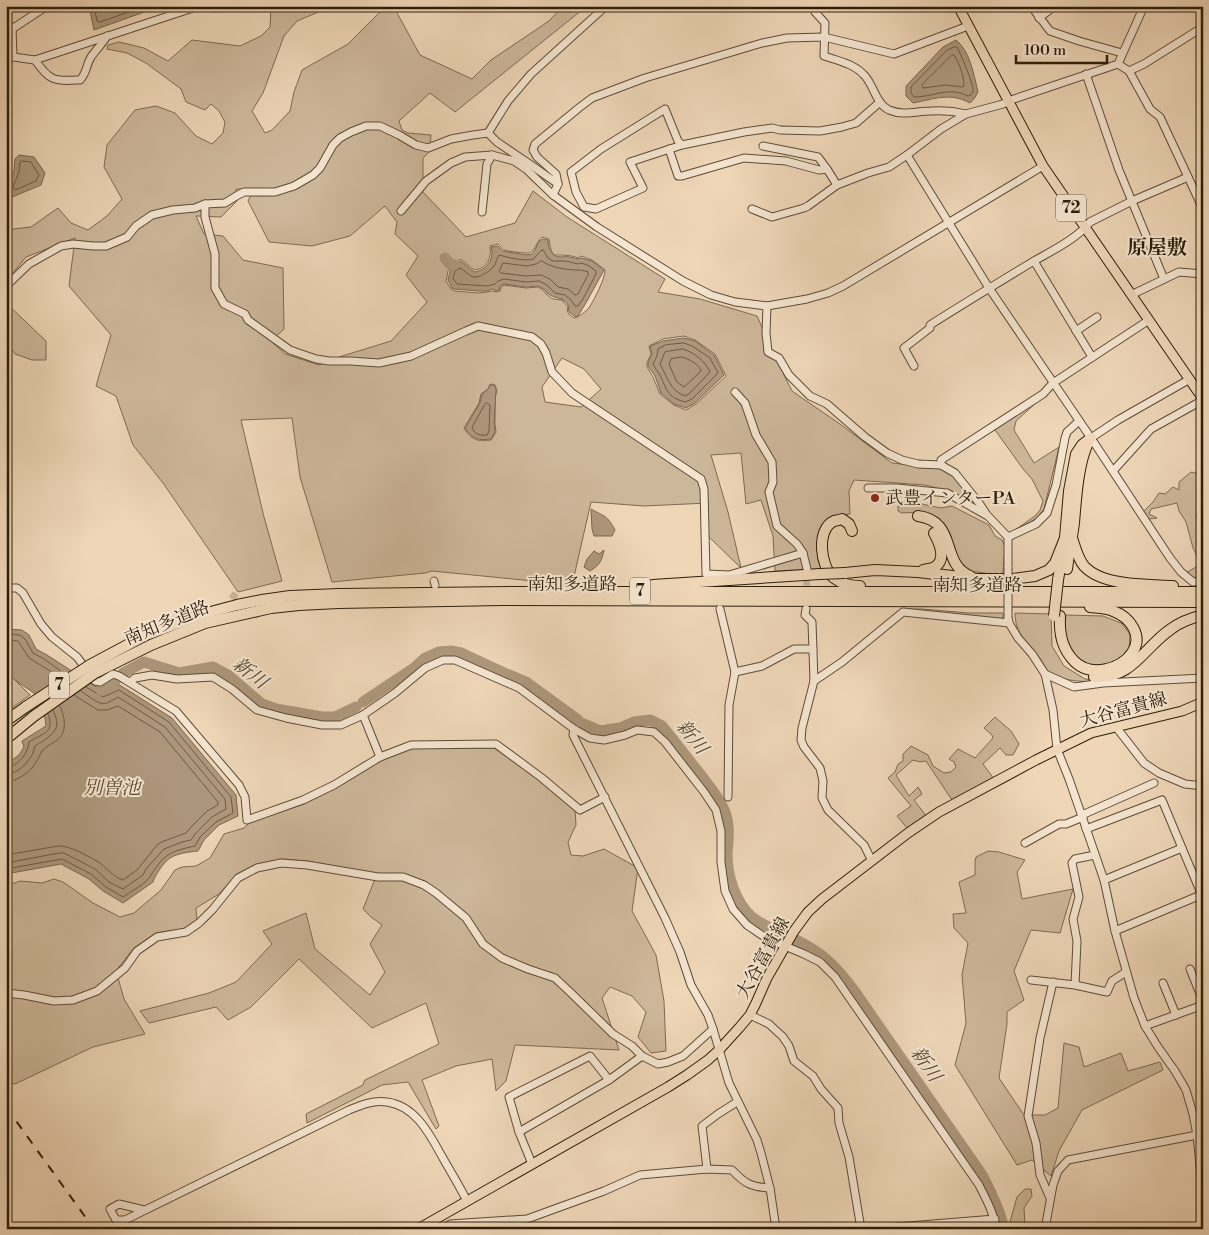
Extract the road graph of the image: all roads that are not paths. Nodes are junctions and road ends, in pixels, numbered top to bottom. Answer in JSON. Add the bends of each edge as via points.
{"nodes":[{"id":1,"x":47,"y":6,"type":"edge"},
{"id":2,"x":221,"y":6,"type":"edge"},
{"id":3,"x":606,"y":6,"type":"edge"},
{"id":4,"x":815,"y":6,"type":"edge"},
{"id":5,"x":958,"y":6,"type":"edge"},
{"id":6,"x":1031,"y":6,"type":"edge"},
{"id":7,"x":1055,"y":6,"type":"edge"},
{"id":8,"x":1144,"y":6,"type":"edge"},
{"id":9,"x":1039,"y":18,"type":"junction"},
{"id":10,"x":6,"y":20,"type":"edge"},
{"id":11,"x":968,"y":26,"type":"junction"},
{"id":12,"x":1203,"y":27,"type":"edge"},
{"id":13,"x":12,"y":30,"type":"junction"},
{"id":14,"x":107,"y":36,"type":"junction"},
{"id":15,"x":824,"y":37,"type":"junction"},
{"id":16,"x":1122,"y":53,"type":"junction"},
{"id":17,"x":10,"y":56,"type":"edge"},
{"id":18,"x":35,"y":60,"type":"junction"},
{"id":19,"x":1118,"y":64,"type":"junction"},
{"id":20,"x":1129,"y":71,"type":"junction"},
{"id":21,"x":1086,"y":74,"type":"junction"},
{"id":22,"x":1008,"y":101,"type":"junction"},
{"id":23,"x":880,"y":102,"type":"junction"},
{"id":24,"x":966,"y":114,"type":"junction"},
{"id":25,"x":488,"y":133,"type":"junction"},
{"id":26,"x":682,"y":145,"type":"junction"},
{"id":27,"x":763,"y":146,"type":"dead end"},
{"id":28,"x":669,"y":150,"type":"junction"},
{"id":29,"x":492,"y":155,"type":"junction"},
{"id":30,"x":907,"y":155,"type":"junction"},
{"id":31,"x":1043,"y":166,"type":"junction"},
{"id":32,"x":827,"y":169,"type":"junction"},
{"id":33,"x":1188,"y":177,"type":"junction"},
{"id":34,"x":558,"y":184,"type":"junction"},
{"id":35,"x":837,"y":185,"type":"junction"},
{"id":36,"x":553,"y":195,"type":"junction"},
{"id":37,"x":1132,"y":201,"type":"junction"},
{"id":38,"x":205,"y":204,"type":"junction"},
{"id":39,"x":752,"y":209,"type":"dead end"},
{"id":40,"x":1203,"y":209,"type":"edge"},
{"id":41,"x":401,"y":211,"type":"dead end"},
{"id":42,"x":482,"y":212,"type":"dead end"},
{"id":43,"x":948,"y":222,"type":"junction"},
{"id":44,"x":1085,"y":228,"type":"junction"},
{"id":45,"x":1034,"y":261,"type":"junction"},
{"id":46,"x":1203,"y":274,"type":"edge"},
{"id":47,"x":1164,"y":279,"type":"junction"},
{"id":48,"x":6,"y":286,"type":"edge"},
{"id":49,"x":989,"y":288,"type":"junction"},
{"id":50,"x":1131,"y":295,"type":"junction"},
{"id":51,"x":767,"y":306,"type":"junction"},
{"id":52,"x":1097,"y":317,"type":"dead end"},
{"id":53,"x":1149,"y":320,"type":"junction"},
{"id":54,"x":1076,"y":331,"type":"junction"},
{"id":55,"x":1092,"y":358,"type":"junction"},
{"id":56,"x":914,"y":366,"type":"dead end"},
{"id":57,"x":1190,"y":379,"type":"junction"},
{"id":58,"x":1053,"y":383,"type":"junction"},
{"id":59,"x":735,"y":392,"type":"dead end"},
{"id":60,"x":1203,"y":400,"type":"edge"},
{"id":61,"x":1078,"y":421,"type":"junction"},
{"id":62,"x":1091,"y":438,"type":"junction"},
{"id":63,"x":941,"y":465,"type":"junction"},
{"id":64,"x":1113,"y":471,"type":"junction"},
{"id":65,"x":868,"y":488,"type":"dead end"},
{"id":66,"x":987,"y":515,"type":"junction"},
{"id":67,"x":918,"y":516,"type":"dead end"},
{"id":68,"x":852,"y":531,"type":"dead end"},
{"id":69,"x":934,"y":533,"type":"dead end"},
{"id":70,"x":1008,"y":537,"type":"junction"},
{"id":71,"x":1068,"y":538,"type":"junction"},
{"id":72,"x":803,"y":553,"type":"junction"},
{"id":73,"x":807,"y":569,"type":"tunnel mouth"},
{"id":74,"x":918,"y":572,"type":"junction"},
{"id":75,"x":978,"y":579,"type":"junction"},
{"id":76,"x":1203,"y":581,"type":"edge"},
{"id":77,"x":1203,"y":588,"type":"edge"},
{"id":78,"x":6,"y":589,"type":"edge"},
{"id":79,"x":598,"y":592,"type":"junction"},
{"id":80,"x":943,"y":592,"type":"junction"},
{"id":81,"x":1203,"y":592,"type":"edge"},
{"id":82,"x":951,"y":601,"type":"junction"},
{"id":83,"x":1203,"y":602,"type":"edge"},
{"id":84,"x":720,"y":609,"type":"dead end"},
{"id":85,"x":806,"y":609,"type":"dead end"},
{"id":86,"x":1203,"y":615,"type":"edge"},
{"id":87,"x":1057,"y":616,"type":"junction"},
{"id":88,"x":1008,"y":621,"type":"junction"},
{"id":89,"x":813,"y":649,"type":"junction"},
{"id":90,"x":93,"y":669,"type":"junction"},
{"id":91,"x":735,"y":672,"type":"junction"},
{"id":92,"x":1045,"y":674,"type":"junction"},
{"id":93,"x":1203,"y":678,"type":"edge"},
{"id":94,"x":814,"y":681,"type":"junction"},
{"id":95,"x":130,"y":682,"type":"junction"},
{"id":96,"x":1203,"y":702,"type":"edge"},
{"id":97,"x":363,"y":715,"type":"junction"},
{"id":98,"x":6,"y":722,"type":"edge"},
{"id":99,"x":1116,"y":727,"type":"junction"},
{"id":100,"x":574,"y":729,"type":"junction"},
{"id":101,"x":6,"y":739,"type":"edge"},
{"id":102,"x":1057,"y":749,"type":"junction"},
{"id":103,"x":380,"y":756,"type":"junction"},
{"id":104,"x":1154,"y":783,"type":"dead end"},
{"id":105,"x":1203,"y":786,"type":"edge"},
{"id":106,"x":605,"y":797,"type":"junction"},
{"id":107,"x":728,"y":797,"type":"dead end"},
{"id":108,"x":1082,"y":816,"type":"junction"},
{"id":109,"x":1086,"y":829,"type":"junction"},
{"id":110,"x":1025,"y":843,"type":"dead end"},
{"id":111,"x":1182,"y":848,"type":"junction"},
{"id":112,"x":1096,"y":855,"type":"junction"},
{"id":113,"x":872,"y":861,"type":"junction"},
{"id":114,"x":1104,"y":880,"type":"junction"},
{"id":115,"x":1202,"y":896,"type":"edge"},
{"id":116,"x":1115,"y":930,"type":"junction"},
{"id":117,"x":785,"y":946,"type":"junction"},
{"id":118,"x":1190,"y":970,"type":"dead end"},
{"id":119,"x":1126,"y":972,"type":"junction"},
{"id":120,"x":1031,"y":980,"type":"dead end"},
{"id":121,"x":1053,"y":982,"type":"junction"},
{"id":122,"x":1163,"y":983,"type":"dead end"},
{"id":123,"x":1075,"y":985,"type":"junction"},
{"id":124,"x":6,"y":993,"type":"edge"},
{"id":125,"x":1203,"y":1001,"type":"edge"},
{"id":126,"x":1203,"y":1005,"type":"edge"},
{"id":127,"x":750,"y":1015,"type":"junction"},
{"id":128,"x":1176,"y":1015,"type":"junction"},
{"id":129,"x":1145,"y":1026,"type":"junction"},
{"id":130,"x":713,"y":1028,"type":"junction"},
{"id":131,"x":719,"y":1050,"type":"junction"},
{"id":132,"x":642,"y":1056,"type":"junction"},
{"id":133,"x":609,"y":1080,"type":"junction"},
{"id":134,"x":737,"y":1102,"type":"junction"},
{"id":135,"x":519,"y":1132,"type":"junction"},
{"id":136,"x":1197,"y":1135,"type":"junction"},
{"id":137,"x":532,"y":1164,"type":"junction"},
{"id":138,"x":707,"y":1169,"type":"junction"},
{"id":139,"x":770,"y":1188,"type":"junction"},
{"id":140,"x":1050,"y":1198,"type":"junction"},
{"id":141,"x":467,"y":1201,"type":"junction"},
{"id":142,"x":144,"y":1210,"type":"dead end"},
{"id":143,"x":995,"y":1219,"type":"junction"},
{"id":144,"x":494,"y":1222,"type":"junction"},
{"id":145,"x":905,"y":1228,"type":"edge"},
{"id":146,"x":418,"y":1229,"type":"edge"},
{"id":147,"x":446,"y":1229,"type":"edge"},
{"id":148,"x":498,"y":1229,"type":"edge"},
{"id":149,"x":776,"y":1229,"type":"edge"},
{"id":150,"x":861,"y":1229,"type":"edge"},
{"id":151,"x":871,"y":1229,"type":"edge"},
{"id":152,"x":996,"y":1229,"type":"edge"},
{"id":153,"x":1045,"y":1229,"type":"edge"},
{"id":154,"x":1202,"y":1229,"type":"edge"}],
"edges":[{"from":1,"to":13,"type":"street"},
{"from":2,"to":14,"type":"street","via":[[199,6]]},
{"from":3,"to":25,"type":"street","via":[[531,74],[508,101]]},
{"from":4,"to":15,"type":"street","via":[[815,12],[825,23]]},
{"from":5,"to":11,"type":"main road","number":"72"},
{"from":6,"to":9,"type":"street"},
{"from":7,"to":9,"type":"street"},
{"from":8,"to":16,"type":"street"},
{"from":9,"to":16,"type":"street","via":[[1050,30],[1079,42]]},
{"from":10,"to":13,"type":"street"},
{"from":11,"to":15,"type":"street","via":[[894,54]]},
{"from":11,"to":22,"type":"main road","number":"72"},
{"from":12,"to":20,"type":"street"},
{"from":13,"to":17,"type":"street"},
{"from":14,"to":18,"type":"street"},
{"from":14,"to":18,"type":"street","via":[[90,58],[85,76],[80,80],[57,81],[44,73]]},
{"from":15,"to":23,"type":"street","via":[[824,56],[856,67],[866,77]]},
{"from":15,"to":34,"type":"street","via":[[787,38],[762,43],[645,78],[592,98],[535,144],[533,150],[537,157],[556,174]]},
{"from":16,"to":19,"type":"street"},
{"from":17,"to":18,"type":"street"},
{"from":19,"to":20,"type":"street"},
{"from":19,"to":21,"type":"street"},
{"from":20,"to":33,"type":"street","via":[[1150,109],[1160,117]]},
{"from":21,"to":22,"type":"street"},
{"from":21,"to":37,"type":"street"},
{"from":22,"to":24,"type":"street"},
{"from":22,"to":31,"type":"main road","number":"72"},
{"from":23,"to":24,"type":"street","via":[[900,114],[952,110]]},
{"from":23,"to":26,"type":"street","via":[[856,123],[842,127],[820,131],[772,128]]},
{"from":24,"to":30,"type":"street"},
{"from":25,"to":34,"type":"street"},
{"from":25,"to":38,"type":"street","via":[[451,139],[428,148],[380,126],[366,126],[340,138],[314,175],[294,186],[275,192],[244,192],[225,203]]},
{"from":26,"to":28,"type":"street"},
{"from":26,"to":28,"type":"street","via":[[665,109],[601,149],[571,172],[584,207],[596,209],[643,188],[630,162]]},
{"from":27,"to":32,"type":"street","via":[[818,157]]},
{"from":28,"to":32,"type":"street","via":[[678,176],[744,158],[786,161],[819,170]]},
{"from":29,"to":36,"type":"street","via":[[526,168]]},
{"from":29,"to":41,"type":"street","via":[[465,157],[451,163],[426,181]]},
{"from":29,"to":42,"type":"street","via":[[487,164]]},
{"from":30,"to":35,"type":"street","via":[[889,167]]},
{"from":30,"to":43,"type":"street"},
{"from":31,"to":43,"type":"street"},
{"from":31,"to":44,"type":"main road","number":"72"},
{"from":32,"to":35,"type":"street"},
{"from":33,"to":37,"type":"street"},
{"from":33,"to":40,"type":"street"},
{"from":34,"to":36,"type":"street"},
{"from":35,"to":39,"type":"street","via":[[808,206],[772,217]]},
{"from":36,"to":51,"type":"street","via":[[682,281],[711,295]]},
{"from":37,"to":44,"type":"street","via":[[1090,222]]},
{"from":37,"to":47,"type":"street"},
{"from":38,"to":48,"type":"street","via":[[152,215],[127,237],[106,246],[61,246],[29,264]]},
{"from":38,"to":72,"type":"street","via":[[205,217],[215,254],[215,288],[224,304],[245,314],[248,320],[290,350],[316,360],[379,363],[411,356],[478,326],[532,337],[541,344],[552,372],[572,394],[701,479],[706,574],[729,574]]},
{"from":43,"to":49,"type":"street"},
{"from":43,"to":51,"type":"street","via":[[828,294]]},
{"from":44,"to":45,"type":"street"},
{"from":44,"to":50,"type":"main road","number":"72"},
{"from":45,"to":49,"type":"street"},
{"from":45,"to":54,"type":"street"},
{"from":46,"to":47,"type":"street","via":[[1179,272]]},
{"from":47,"to":50,"type":"street"},
{"from":49,"to":56,"type":"street","via":[[930,325],[904,348]]},
{"from":49,"to":58,"type":"street"},
{"from":50,"to":53,"type":"main road","number":"72"},
{"from":51,"to":63,"type":"street","via":[[768,352],[779,358],[810,396],[827,404],[888,453],[918,464]]},
{"from":52,"to":54,"type":"street"},
{"from":53,"to":55,"type":"street"},
{"from":53,"to":57,"type":"main road","number":"72"},
{"from":54,"to":55,"type":"street"},
{"from":55,"to":58,"type":"street"},
{"from":57,"to":60,"type":"main road","number":"72"},
{"from":57,"to":62,"type":"street"},
{"from":58,"to":61,"type":"street"},
{"from":58,"to":63,"type":"street","via":[[1043,394],[941,460]]},
{"from":59,"to":72,"type":"street","via":[[744,403],[756,435],[772,462],[773,482],[769,492],[777,526]]},
{"from":60,"to":64,"type":"street","via":[[1151,429]]},
{"from":61,"to":62,"type":"street"},
{"from":61,"to":70,"type":"street","via":[[1065,438],[1048,513],[1036,524]]},
{"from":62,"to":64,"type":"street"},
{"from":62,"to":71,"type":"highway","via":[[1084,452]]},
{"from":63,"to":66,"type":"street","via":[[954,473]]},
{"from":64,"to":76,"type":"street","via":[[1181,572],[1193,582]]},
{"from":65,"to":66,"type":"street","via":[[947,493]]},
{"from":66,"to":70,"type":"street"},
{"from":67,"to":75,"type":"highway","via":[[931,519],[939,526],[955,565],[968,576]]},
{"from":68,"to":80,"type":"highway","via":[[842,519],[833,521],[824,535],[822,558],[832,577],[850,586],[936,588]]},
{"from":69,"to":74,"type":"highway","via":[[941,549],[938,565]]},
{"from":70,"to":88,"type":"street","bridge":true},
{"from":71,"to":75,"type":"highway","via":[[1049,570],[1035,576],[1012,579]]},
{"from":71,"to":77,"type":"highway","via":[[1084,566],[1096,576],[1133,584]]},
{"from":71,"to":87,"type":"highway","bridge":true},
{"from":72,"to":73,"type":"street"},
{"from":74,"to":75,"type":"highway"},
{"from":74,"to":79,"type":"highway","bridge":true,"via":[[876,570],[603,589]]},
{"from":78,"to":95,"type":"street","via":[[18,588],[23,593],[41,624],[77,657],[95,681],[100,682],[113,674]]},
{"from":79,"to":80,"type":"highway","name":"南知多道路","number":"7"},
{"from":79,"to":90,"type":"highway","name":"南知多道路","number":"7","via":[[339,594],[262,600],[203,614],[146,635]]},
{"from":80,"to":81,"type":"highway","name":"南知多道路","number":"7"},
{"from":82,"to":83,"type":"highway","name":"南知多道路","number":"7"},
{"from":82,"to":87,"type":"highway","via":[[960,606],[1089,607],[1114,611],[1132,624],[1136,642],[1132,652],[1122,662],[1102,671],[1078,665],[1062,644]]},
{"from":82,"to":90,"type":"highway","name":"南知多道路","number":"7","via":[[502,600],[299,605],[205,623]]},
{"from":84,"to":91,"type":"street"},
{"from":85,"to":89,"type":"street","via":[[805,615],[812,622]]},
{"from":86,"to":87,"type":"highway","via":[[1170,629],[1136,663],[1106,677],[1083,674],[1065,661],[1054,631]]},
{"from":88,"to":92,"type":"street"},
{"from":88,"to":94,"type":"street","via":[[903,612]]},
{"from":89,"to":91,"type":"street","via":[[794,649],[762,666]]},
{"from":89,"to":94,"type":"street"},
{"from":90,"to":98,"type":"highway","name":"南知多道路","number":"7","bridge":true,"via":[[27,706]]},
{"from":90,"to":101,"type":"highway","name":"南知多道路","number":"7","bridge":true},
{"from":91,"to":107,"type":"street","via":[[729,705]]},
{"from":92,"to":93,"type":"street","via":[[1074,687],[1103,682]]},
{"from":92,"to":102,"type":"street"},
{"from":94,"to":113,"type":"street","via":[[801,740],[820,768],[822,798],[828,810],[864,845]]},
{"from":95,"to":97,"type":"street","via":[[152,675],[177,679],[214,677],[257,710],[286,718],[341,725]]},
{"from":95,"to":103,"type":"street","via":[[176,711],[239,785],[245,797],[247,820],[303,800]]},
{"from":96,"to":99,"type":"main road","name":"大谷富貴線","via":[[1182,711]]},
{"from":97,"to":100,"type":"street","via":[[425,668],[443,660],[455,660],[519,688]]},
{"from":97,"to":103,"type":"street"},
{"from":99,"to":102,"type":"main road","name":"大谷富貴線","via":[[1091,733]]},
{"from":99,"to":105,"type":"street","via":[[1144,763],[1159,774],[1186,784]]},
{"from":100,"to":106,"type":"street","via":[[573,735]]},
{"from":100,"to":117,"type":"street","via":[[590,738],[604,740],[637,730],[654,732],[665,742],[716,810],[725,891],[733,909],[747,925]]},
{"from":102,"to":108,"type":"street"},
{"from":102,"to":113,"type":"main road","name":"大谷富貴線","via":[[939,812]]},
{"from":103,"to":106,"type":"street","via":[[411,745],[496,744],[580,810]]},
{"from":104,"to":108,"type":"street"},
{"from":106,"to":130,"type":"street","via":[[665,918],[691,985]]},
{"from":108,"to":109,"type":"street"},
{"from":108,"to":110,"type":"street","via":[[1059,824]]},
{"from":109,"to":111,"type":"street","via":[[1162,800]]},
{"from":109,"to":112,"type":"street"},
{"from":111,"to":114,"type":"street"},
{"from":111,"to":115,"type":"street"},
{"from":112,"to":114,"type":"street"},
{"from":112,"to":123,"type":"street","via":[[1072,863],[1079,897],[1073,919],[1077,941]]},
{"from":113,"to":117,"type":"main road","name":"大谷富貴線","via":[[808,912]]},
{"from":114,"to":116,"type":"street"},
{"from":115,"to":116,"type":"street"},
{"from":116,"to":119,"type":"street"},
{"from":117,"to":127,"type":"main road","name":"大谷富貴線"},
{"from":117,"to":143,"type":"street","via":[[820,962],[835,977],[979,1185]]},
{"from":118,"to":125,"type":"street"},
{"from":119,"to":123,"type":"street","via":[[1112,981],[1108,992]]},
{"from":119,"to":129,"type":"street"},
{"from":120,"to":121,"type":"street"},
{"from":121,"to":123,"type":"street"},
{"from":121,"to":140,"type":"street","via":[[1040,1038],[1028,1116],[1040,1175]]},
{"from":122,"to":128,"type":"street"},
{"from":124,"to":132,"type":"street","via":[[73,1000],[97,991],[125,968],[136,951],[157,937],[186,932],[199,923],[238,878],[257,868],[281,863],[307,865],[378,877],[403,877],[424,885],[466,918],[483,944],[502,958],[555,978]]},
{"from":126,"to":128,"type":"street"},
{"from":127,"to":131,"type":"main road","name":"大谷富貴線"},
{"from":127,"to":150,"type":"street","via":[[769,1024],[783,1037],[790,1046],[794,1061],[813,1076],[838,1108]]},
{"from":128,"to":129,"type":"street"},
{"from":129,"to":136,"type":"street","via":[[1186,1090]]},
{"from":130,"to":131,"type":"street"},
{"from":130,"to":132,"type":"street","via":[[683,1056],[668,1062],[658,1064]]},
{"from":131,"to":134,"type":"street"},
{"from":131,"to":137,"type":"main road","name":"大谷富貴線","via":[[687,1076]]},
{"from":132,"to":133,"type":"street"},
{"from":133,"to":135,"type":"street"},
{"from":133,"to":135,"type":"street","via":[[590,1056],[509,1097]]},
{"from":134,"to":138,"type":"street","via":[[702,1126]]},
{"from":134,"to":139,"type":"street","via":[[757,1140]]},
{"from":135,"to":137,"type":"street"},
{"from":136,"to":140,"type":"street","via":[[1068,1160],[1058,1171]]},
{"from":136,"to":154,"type":"street"},
{"from":137,"to":141,"type":"main road","name":"大谷富貴線"},
{"from":138,"to":139,"type":"street","via":[[732,1170],[741,1180],[756,1187]]},
{"from":138,"to":144,"type":"street","via":[[640,1175],[526,1218]]},
{"from":139,"to":149,"type":"street"},
{"from":140,"to":153,"type":"street"},
{"from":141,"to":142,"type":"street","via":[[425,1127],[404,1107],[387,1102],[368,1103],[349,1110]]},
{"from":141,"to":146,"type":"main road","name":"大谷富貴線"},
{"from":143,"to":145,"type":"street"},
{"from":143,"to":152,"type":"street"},
{"from":144,"to":147,"type":"street","via":[[450,1224]]},
{"from":144,"to":148,"type":"street"},
{"from":145,"to":151,"type":"street"}]}
